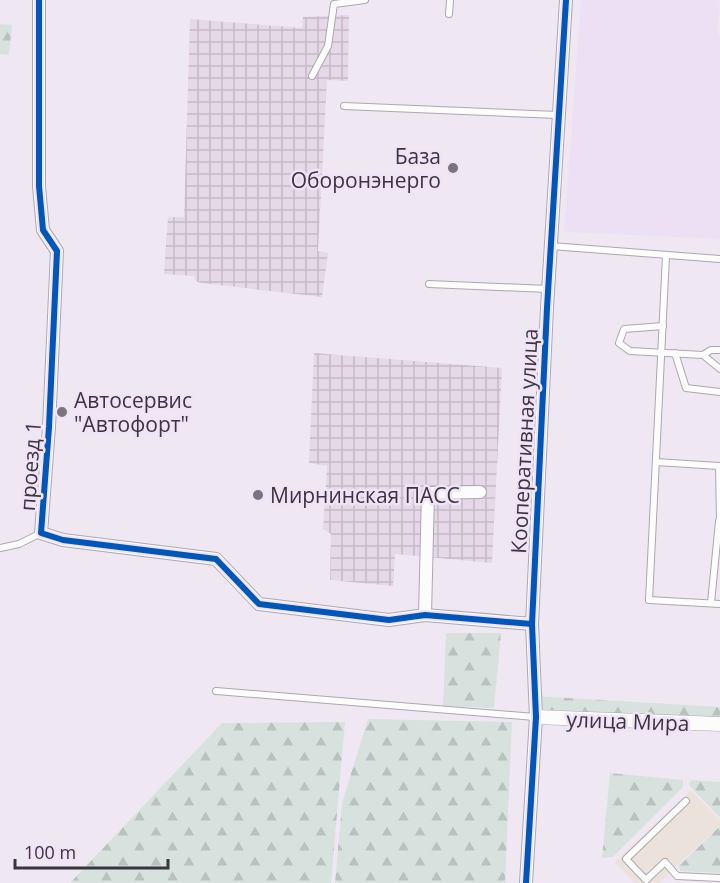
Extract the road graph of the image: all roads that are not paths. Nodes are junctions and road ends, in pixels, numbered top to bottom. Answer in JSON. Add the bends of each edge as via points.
{"nodes":[{"id":1,"x":39,"y":0,"type":"edge"},
{"id":2,"x":365,"y":0,"type":"edge"},
{"id":3,"x":450,"y":0,"type":"edge"},
{"id":4,"x":566,"y":0,"type":"edge"},
{"id":5,"x":449,"y":14,"type":"dead end"},
{"id":6,"x":312,"y":76,"type":"dead end"},
{"id":7,"x":344,"y":106,"type":"dead end"},
{"id":8,"x":558,"y":116,"type":"junction"},
{"id":9,"x":550,"y":246,"type":"junction"},
{"id":10,"x":666,"y":256,"type":"junction"},
{"id":11,"x":720,"y":259,"type":"edge"},
{"id":12,"x":429,"y":284,"type":"dead end"},
{"id":13,"x":548,"y":289,"type":"junction"},
{"id":14,"x":663,"y":326,"type":"junction"},
{"id":15,"x":720,"y":350,"type":"edge"},
{"id":16,"x":663,"y":353,"type":"junction"},
{"id":17,"x":675,"y":353,"type":"junction"},
{"id":18,"x":703,"y":355,"type":"junction"},
{"id":19,"x":720,"y":369,"type":"edge"},
{"id":20,"x":720,"y":392,"type":"edge"},
{"id":21,"x":656,"y":462,"type":"junction"},
{"id":22,"x":720,"y":466,"type":"edge"},
{"id":23,"x":480,"y":492,"type":"dead end"},
{"id":24,"x":720,"y":521,"type":"edge"},
{"id":25,"x":41,"y":533,"type":"junction"},
{"id":26,"x":0,"y":548,"type":"edge"},
{"id":27,"x":711,"y":603,"type":"junction"},
{"id":28,"x":720,"y":604,"type":"edge"},
{"id":29,"x":425,"y":615,"type":"junction"},
{"id":30,"x":532,"y":624,"type":"junction"},
{"id":31,"x":216,"y":691,"type":"dead end"},
{"id":32,"x":536,"y":717,"type":"junction"},
{"id":33,"x":720,"y":724,"type":"edge"},
{"id":34,"x":686,"y":801,"type":"dead end"},
{"id":35,"x":720,"y":878,"type":"edge"},
{"id":36,"x":526,"y":883,"type":"edge"}],
"edges":[{"from":1,"to":25,"type":"street","name":"проезд 1","via":[[39,186],[43,230],[57,251]]},
{"from":2,"to":6,"type":"lane","via":[[334,4],[328,46]]},
{"from":3,"to":5,"type":"lane"},
{"from":4,"to":8,"type":"street","name":"Кооперативная улица"},
{"from":7,"to":8,"type":"lane"},
{"from":8,"to":9,"type":"street","name":"Кооперативная улица"},
{"from":9,"to":10,"type":"lane"},
{"from":9,"to":13,"type":"street","name":"Кооперативная улица"},
{"from":10,"to":11,"type":"lane"},
{"from":10,"to":14,"type":"lane"},
{"from":12,"to":13,"type":"lane"},
{"from":13,"to":30,"type":"street","name":"Кооперативная улица"},
{"from":14,"to":16,"type":"lane"},
{"from":14,"to":16,"type":"lane","via":[[624,329],[619,342],[630,351]]},
{"from":15,"to":18,"type":"lane"},
{"from":16,"to":17,"type":"lane"},
{"from":16,"to":21,"type":"lane"},
{"from":17,"to":18,"type":"lane"},
{"from":17,"to":20,"type":"lane","via":[[686,388]]},
{"from":18,"to":19,"type":"lane"},
{"from":21,"to":22,"type":"lane"},
{"from":21,"to":27,"type":"lane","via":[[649,600]]},
{"from":22,"to":24,"type":"lane"},
{"from":23,"to":29,"type":"street","via":[[428,493]]},
{"from":24,"to":27,"type":"lane"},
{"from":25,"to":26,"type":"lane"},
{"from":25,"to":29,"type":"street","name":"проезд 1","via":[[63,540],[216,559],[259,604],[389,620]]},
{"from":27,"to":28,"type":"lane"},
{"from":29,"to":30,"type":"street","name":"проезд 1"},
{"from":30,"to":32,"type":"street","name":"Кооперативная улица"},
{"from":31,"to":32,"type":"lane"},
{"from":32,"to":33,"type":"street","name":"улица Мира"},
{"from":32,"to":36,"type":"street","name":"Кооперативная улица"},
{"from":34,"to":35,"type":"lane","via":[[626,859],[646,880],[665,862],[677,876]]}]}
